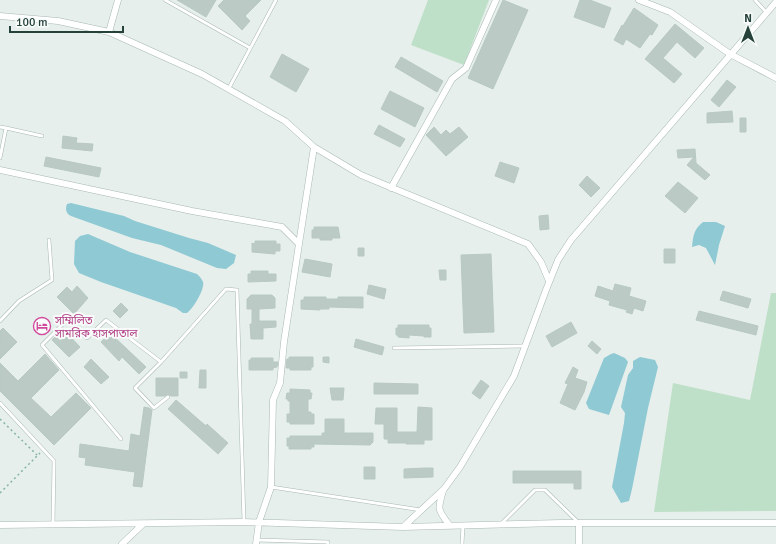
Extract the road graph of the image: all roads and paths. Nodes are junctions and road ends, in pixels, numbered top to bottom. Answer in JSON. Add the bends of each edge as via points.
{"nodes":[{"id":1,"x":118,"y":0,"type":"edge"},
{"id":2,"x":165,"y":0,"type":"edge"},
{"id":3,"x":276,"y":0,"type":"edge"},
{"id":4,"x":496,"y":0,"type":"edge"},
{"id":5,"x":639,"y":0,"type":"edge"},
{"id":6,"x":755,"y":0,"type":"edge"},
{"id":7,"x":776,"y":2,"type":"edge"},
{"id":8,"x":766,"y":12,"type":"junction"},
{"id":9,"x":0,"y":16,"type":"edge"},
{"id":10,"x":108,"y":32,"type":"junction"},
{"id":11,"x":250,"y":48,"type":"junction"},
{"id":12,"x":730,"y":54,"type":"junction"},
{"id":13,"x":776,"y":78,"type":"edge"},
{"id":14,"x":228,"y":89,"type":"junction"},
{"id":15,"x":0,"y":127,"type":"edge"},
{"id":16,"x":6,"y":128,"type":"junction"},
{"id":17,"x":42,"y":136,"type":"dead end"},
{"id":18,"x":314,"y":147,"type":"junction"},
{"id":19,"x":0,"y":158,"type":"edge"},
{"id":20,"x":0,"y":170,"type":"edge"},
{"id":21,"x":391,"y":188,"type":"junction"},
{"id":22,"x":49,"y":240,"type":"dead end"},
{"id":23,"x":299,"y":244,"type":"junction"},
{"id":24,"x":549,"y":281,"type":"junction"},
{"id":25,"x":0,"y":321,"type":"edge"},
{"id":26,"x":525,"y":346,"type":"junction"},
{"id":27,"x":394,"y":348,"type":"dead end"},
{"id":28,"x":162,"y":362,"type":"junction"},
{"id":29,"x":168,"y":397,"type":"dead end"},
{"id":30,"x":0,"y":402,"type":"edge"},
{"id":31,"x":0,"y":419,"type":"edge"},
{"id":32,"x":121,"y":439,"type":"dead end"},
{"id":33,"x":44,"y":449,"type":"junction"},
{"id":34,"x":37,"y":456,"type":"junction"},
{"id":35,"x":271,"y":486,"type":"junction"},
{"id":36,"x":444,"y":489,"type":"junction"},
{"id":37,"x":0,"y":493,"type":"edge"},
{"id":38,"x":421,"y":510,"type":"junction"},
{"id":39,"x":244,"y":522,"type":"junction"},
{"id":40,"x":259,"y":522,"type":"junction"},
{"id":41,"x":579,"y":523,"type":"junction"},
{"id":42,"x":776,"y":523,"type":"edge"},
{"id":43,"x":143,"y":524,"type":"junction"},
{"id":44,"x":500,"y":524,"type":"junction"},
{"id":45,"x":0,"y":525,"type":"edge"},
{"id":46,"x":53,"y":525,"type":"junction"},
{"id":47,"x":463,"y":525,"type":"junction"},
{"id":48,"x":450,"y":526,"type":"junction"},
{"id":49,"x":403,"y":527,"type":"junction"},
{"id":50,"x":256,"y":542,"type":"edge"},
{"id":51,"x":122,"y":544,"type":"edge"},
{"id":52,"x":328,"y":544,"type":"edge"},
{"id":53,"x":462,"y":544,"type":"edge"},
{"id":54,"x":579,"y":544,"type":"edge"}],
"edges":[{"from":1,"to":10,"type":"street"},
{"from":2,"to":11,"type":"lane"},
{"from":3,"to":11,"type":"lane"},
{"from":4,"to":21,"type":"street","via":[[466,68],[452,79]]},
{"from":5,"to":12,"type":"street","via":[[670,12]]},
{"from":6,"to":8,"type":"lane"},
{"from":7,"to":8,"type":"street"},
{"from":8,"to":12,"type":"street"},
{"from":9,"to":10,"type":"street","via":[[58,21]]},
{"from":10,"to":14,"type":"street","via":[[202,74]]},
{"from":11,"to":14,"type":"lane"},
{"from":12,"to":13,"type":"street"},
{"from":12,"to":24,"type":"street","via":[[570,240]]},
{"from":14,"to":18,"type":"street","via":[[285,121]]},
{"from":15,"to":16,"type":"lane"},
{"from":16,"to":17,"type":"lane"},
{"from":16,"to":19,"type":"lane"},
{"from":18,"to":21,"type":"street","via":[[361,175]]},
{"from":18,"to":23,"type":"street"},
{"from":20,"to":23,"type":"street","via":[[192,211],[282,227]]},
{"from":21,"to":24,"type":"street","via":[[528,244],[541,262]]},
{"from":22,"to":25,"type":"lane","via":[[52,280],[19,301]]},
{"from":23,"to":35,"type":"street","via":[[280,383],[273,400]]},
{"from":24,"to":26,"type":"street"},
{"from":26,"to":27,"type":"lane"},
{"from":26,"to":36,"type":"street","via":[[514,376],[460,467]]},
{"from":28,"to":29,"type":"lane","via":[[135,388],[154,408]]},
{"from":28,"to":32,"type":"lane","via":[[106,320],[87,338],[68,319],[42,345]]},
{"from":28,"to":39,"type":"lane","via":[[226,289],[237,290]]},
{"from":30,"to":33,"type":"lane"},
{"from":31,"to":34,"type":"path"},
{"from":33,"to":34,"type":"path"},
{"from":33,"to":46,"type":"lane","via":[[54,460]]},
{"from":34,"to":37,"type":"path"},
{"from":35,"to":38,"type":"lane"},
{"from":35,"to":40,"type":"street"},
{"from":36,"to":38,"type":"street"},
{"from":36,"to":48,"type":"street","via":[[438,506]]},
{"from":38,"to":49,"type":"street"},
{"from":39,"to":40,"type":"street"},
{"from":39,"to":43,"type":"street"},
{"from":40,"to":49,"type":"street"},
{"from":40,"to":50,"type":"street"},
{"from":41,"to":42,"type":"street"},
{"from":41,"to":44,"type":"street"},
{"from":41,"to":44,"type":"lane","via":[[546,490],[536,490]]},
{"from":41,"to":54,"type":"street"},
{"from":43,"to":46,"type":"street"},
{"from":43,"to":51,"type":"street"},
{"from":44,"to":47,"type":"street"},
{"from":45,"to":46,"type":"street"},
{"from":47,"to":48,"type":"street"},
{"from":47,"to":53,"type":"lane"},
{"from":48,"to":49,"type":"street"},
{"from":50,"to":52,"type":"lane"}]}
